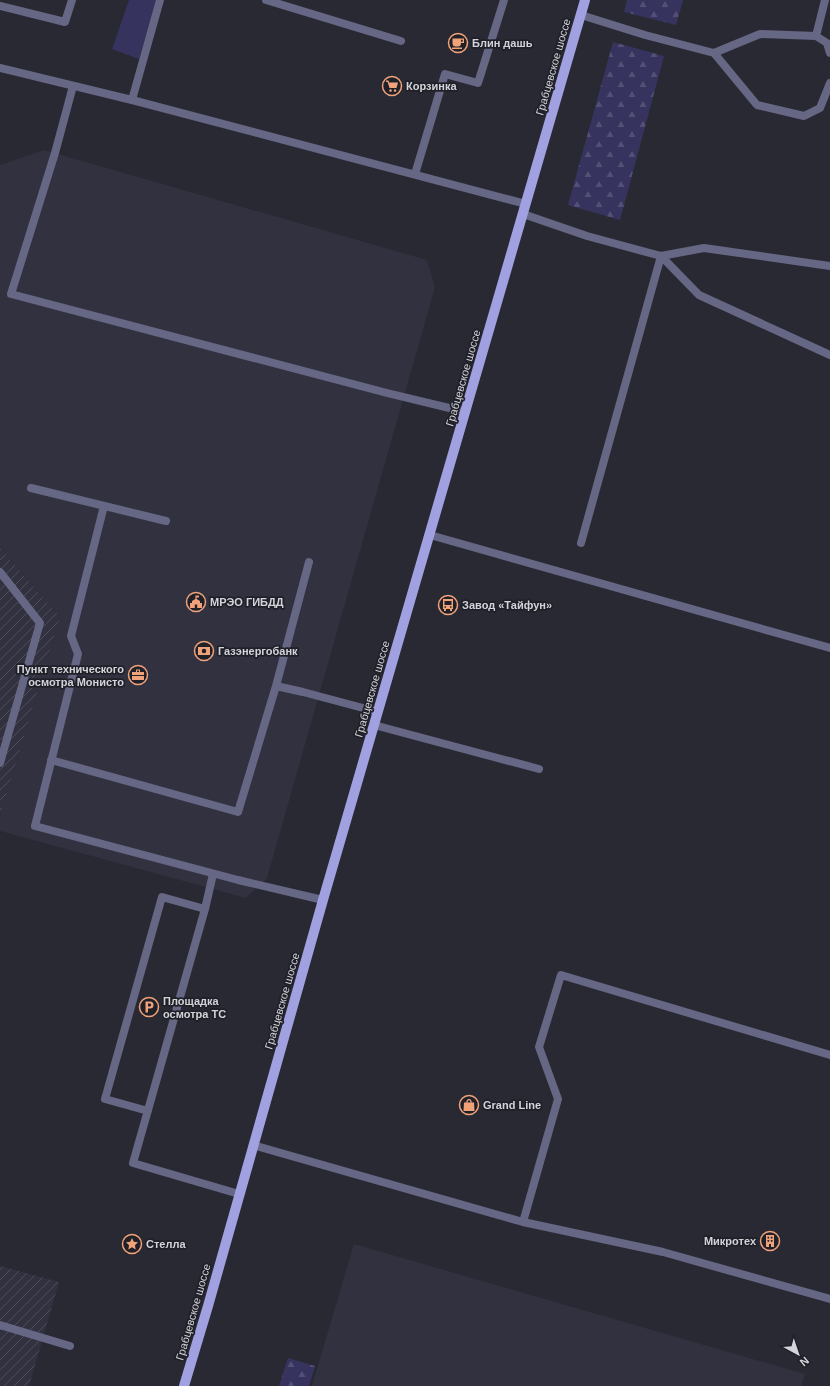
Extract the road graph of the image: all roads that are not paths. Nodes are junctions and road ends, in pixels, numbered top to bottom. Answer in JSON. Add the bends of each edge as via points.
{"nodes":[{"id":1,"x":72,"y":0,"type":"edge"},
{"id":2,"x":160,"y":0,"type":"edge"},
{"id":3,"x":266,"y":0,"type":"edge"},
{"id":4,"x":504,"y":0,"type":"edge"},
{"id":5,"x":585,"y":0,"type":"edge"},
{"id":6,"x":825,"y":0,"type":"edge"},
{"id":7,"x":0,"y":6,"type":"edge"},
{"id":8,"x":580,"y":15,"type":"junction"},
{"id":9,"x":816,"y":36,"type":"junction"},
{"id":10,"x":401,"y":41,"type":"dead end"},
{"id":11,"x":830,"y":52,"type":"edge"},
{"id":12,"x":714,"y":53,"type":"junction"},
{"id":13,"x":0,"y":68,"type":"edge"},
{"id":14,"x":830,"y":83,"type":"edge"},
{"id":15,"x":73,"y":86,"type":"junction"},
{"id":16,"x":132,"y":100,"type":"junction"},
{"id":17,"x":415,"y":174,"type":"junction"},
{"id":18,"x":524,"y":209,"type":"junction"},
{"id":19,"x":661,"y":256,"type":"junction"},
{"id":20,"x":830,"y":266,"type":"edge"},
{"id":21,"x":830,"y":355,"type":"edge"},
{"id":22,"x":466,"y":412,"type":"junction"},
{"id":23,"x":32,"y":488,"type":"dead end"},
{"id":24,"x":104,"y":506,"type":"junction"},
{"id":25,"x":166,"y":521,"type":"dead end"},
{"id":26,"x":430,"y":534,"type":"junction"},
{"id":27,"x":581,"y":543,"type":"dead end"},
{"id":28,"x":309,"y":562,"type":"dead end"},
{"id":29,"x":0,"y":572,"type":"edge"},
{"id":30,"x":830,"y":648,"type":"edge"},
{"id":31,"x":276,"y":686,"type":"junction"},
{"id":32,"x":378,"y":712,"type":"junction"},
{"id":33,"x":374,"y":725,"type":"junction"},
{"id":34,"x":51,"y":760,"type":"junction"},
{"id":35,"x":0,"y":763,"type":"edge"},
{"id":36,"x":539,"y":769,"type":"dead end"},
{"id":37,"x":213,"y":874,"type":"junction"},
{"id":38,"x":323,"y":900,"type":"junction"},
{"id":39,"x":205,"y":909,"type":"junction"},
{"id":40,"x":830,"y":1055,"type":"edge"},
{"id":41,"x":148,"y":1111,"type":"junction"},
{"id":42,"x":253,"y":1145,"type":"junction"},
{"id":43,"x":239,"y":1194,"type":"junction"},
{"id":44,"x":523,"y":1222,"type":"junction"},
{"id":45,"x":830,"y":1299,"type":"edge"},
{"id":46,"x":0,"y":1325,"type":"edge"},
{"id":47,"x":70,"y":1346,"type":"dead end"},
{"id":48,"x":184,"y":1386,"type":"edge"}],
"edges":[{"from":1,"to":7,"type":"street","via":[[65,22]]},
{"from":2,"to":16,"type":"street"},
{"from":3,"to":10,"type":"street"},
{"from":4,"to":17,"type":"street","via":[[478,83],[445,74]]},
{"from":5,"to":8,"type":"main road","name":"Грабцевское шоссе"},
{"from":6,"to":9,"type":"street"},
{"from":8,"to":12,"type":"street"},
{"from":8,"to":18,"type":"main road","name":"Грабцевское шоссе"},
{"from":9,"to":11,"type":"street","via":[[827,43]]},
{"from":9,"to":12,"type":"street","via":[[760,34]]},
{"from":12,"to":14,"type":"street","via":[[757,105],[804,116],[820,108]]},
{"from":13,"to":15,"type":"street"},
{"from":15,"to":16,"type":"street"},
{"from":15,"to":22,"type":"street","via":[[11,294]]},
{"from":16,"to":17,"type":"street"},
{"from":17,"to":18,"type":"street"},
{"from":18,"to":19,"type":"street","via":[[587,236]]},
{"from":18,"to":22,"type":"main road","name":"Грабцевское шоссе"},
{"from":19,"to":20,"type":"street","via":[[704,248]]},
{"from":19,"to":21,"type":"street","via":[[699,295]]},
{"from":19,"to":27,"type":"street"},
{"from":22,"to":26,"type":"main road","name":"Грабцевское шоссе"},
{"from":23,"to":24,"type":"street"},
{"from":24,"to":25,"type":"street"},
{"from":24,"to":34,"type":"street","via":[[71,636],[78,654]]},
{"from":26,"to":30,"type":"street"},
{"from":26,"to":32,"type":"main road","name":"Грабцевское шоссе"},
{"from":28,"to":31,"type":"street"},
{"from":29,"to":35,"type":"street","via":[[40,623]]},
{"from":31,"to":32,"type":"street"},
{"from":31,"to":34,"type":"street","via":[[238,812]]},
{"from":32,"to":33,"type":"main road","name":"Грабцевское шоссе"},
{"from":33,"to":36,"type":"street"},
{"from":33,"to":38,"type":"main road","name":"Грабцевское шоссе"},
{"from":34,"to":37,"type":"street","via":[[35,826]]},
{"from":37,"to":38,"type":"street"},
{"from":37,"to":39,"type":"street"},
{"from":38,"to":42,"type":"main road","name":"Грабцевское шоссе"},
{"from":39,"to":41,"type":"street"},
{"from":39,"to":41,"type":"street","via":[[162,897],[155,919],[105,1099]]},
{"from":40,"to":44,"type":"street","via":[[561,975],[538,1047],[558,1099]]},
{"from":41,"to":43,"type":"street","via":[[133,1163]]},
{"from":42,"to":43,"type":"main road","name":"Грабцевское шоссе"},
{"from":42,"to":44,"type":"street"},
{"from":43,"to":48,"type":"main road","name":"Грабцевское шоссе"},
{"from":44,"to":45,"type":"street","via":[[663,1252]]},
{"from":46,"to":47,"type":"street"}]}
